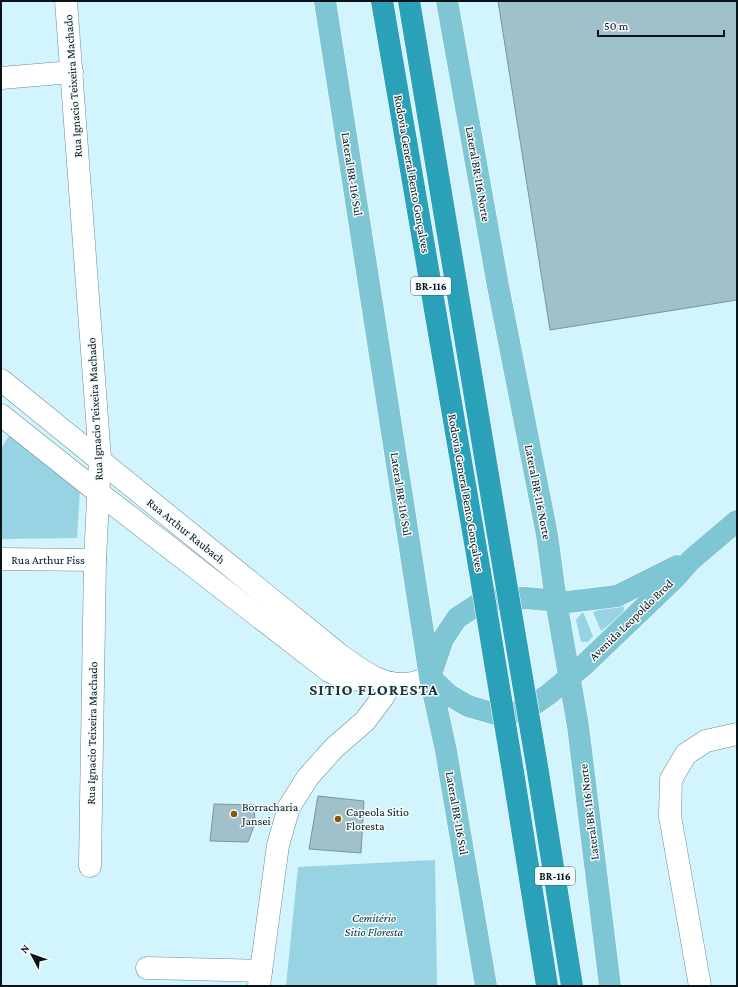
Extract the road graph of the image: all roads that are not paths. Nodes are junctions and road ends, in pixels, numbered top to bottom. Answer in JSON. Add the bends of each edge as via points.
{"nodes":[{"id":1,"x":66,"y":1,"type":"edge"},
{"id":2,"x":325,"y":1,"type":"edge"},
{"id":3,"x":382,"y":1,"type":"edge"},
{"id":4,"x":409,"y":1,"type":"edge"},
{"id":5,"x":447,"y":1,"type":"edge"},
{"id":6,"x":72,"y":72,"type":"junction"},
{"id":7,"x":1,"y":78,"type":"edge"},
{"id":8,"x":1,"y":380,"type":"edge"},
{"id":9,"x":1,"y":415,"type":"edge"},
{"id":10,"x":100,"y":459,"type":"junction"},
{"id":11,"x":99,"y":493,"type":"junction"},
{"id":12,"x":737,"y":521,"type":"edge"},
{"id":13,"x":1,"y":559,"type":"edge"},
{"id":14,"x":95,"y":560,"type":"junction"},
{"id":15,"x":691,"y":560,"type":"junction"},
{"id":16,"x":556,"y":601,"type":"junction"},
{"id":17,"x":430,"y":677,"type":"junction"},
{"id":18,"x":570,"y":677,"type":"junction"},
{"id":19,"x":383,"y":681,"type":"junction"},
{"id":20,"x":737,"y":734,"type":"edge"},
{"id":21,"x":90,"y":866,"type":"dead end"},
{"id":22,"x":147,"y":968,"type":"dead end"},
{"id":23,"x":260,"y":979,"type":"edge"},
{"id":24,"x":486,"y":986,"type":"edge"},
{"id":25,"x":546,"y":986,"type":"edge"},
{"id":26,"x":572,"y":986,"type":"edge"},
{"id":27,"x":610,"y":986,"type":"edge"},
{"id":28,"x":700,"y":986,"type":"edge"}],
"edges":[{"from":1,"to":6,"type":"street","name":"Rua Ignacio Teixeira Machado"},
{"from":2,"to":17,"type":"main road","name":"Lateral BR-116 Sul"},
{"from":3,"to":25,"type":"highway","name":"Rodovia General Bento Gonçalves","number":"BR-116","bridge":true,"via":[[480,572]]},
{"from":4,"to":26,"type":"highway","name":"Rodovia General Bento Gonçalves","number":"BR-116","bridge":true},
{"from":5,"to":16,"type":"main road","name":"Lateral BR-116 Norte","via":[[498,286],[547,535]]},
{"from":6,"to":7,"type":"street"},
{"from":6,"to":10,"type":"street","name":"Rua Ignacio Teixeira Machado"},
{"from":8,"to":10,"type":"street","name":"Rua Arthur Raubach"},
{"from":9,"to":11,"type":"street","name":"Rua Arthur Raubach"},
{"from":10,"to":11,"type":"street","name":"Rua Ignacio Teixeira Machado"},
{"from":10,"to":19,"type":"street","name":"Rua Arthur Raubach","via":[[340,655]]},
{"from":11,"to":14,"type":"street","name":"Rua Ignacio Teixeira Machado"},
{"from":11,"to":19,"type":"street","name":"Rua Arthur Raubach","via":[[329,671],[343,679]]},
{"from":12,"to":15,"type":"main road","name":"Avenida Leopoldo Brod"},
{"from":13,"to":14,"type":"street","name":"Rua Arthur Fiss"},
{"from":14,"to":21,"type":"street","name":"Rua Ignacio Teixeira Machado"},
{"from":15,"to":16,"type":"main road","name":"Avenida Leopoldo Brod","via":[[617,596]]},
{"from":15,"to":18,"type":"main road","name":"Avenida Leopoldo Brod"},
{"from":16,"to":17,"type":"main road","via":[[526,598],[486,599],[457,618],[443,639]]},
{"from":16,"to":18,"type":"main road","name":"Lateral BR-116 Norte"},
{"from":17,"to":18,"type":"main road","via":[[449,695],[468,706],[499,714],[526,710]]},
{"from":17,"to":19,"type":"street","name":"Rua Arthur Raubach","via":[[410,683]]},
{"from":17,"to":24,"type":"main road","name":"Lateral BR-116 Sul","via":[[446,751]]},
{"from":18,"to":27,"type":"main road","name":"Lateral BR-116 Norte"},
{"from":19,"to":23,"type":"street","via":[[383,697],[365,721],[334,748],[308,777],[289,807],[278,845]]},
{"from":20,"to":28,"type":"street","via":[[706,741],[686,754],[671,779],[670,816]]},
{"from":22,"to":23,"type":"street"}]}
